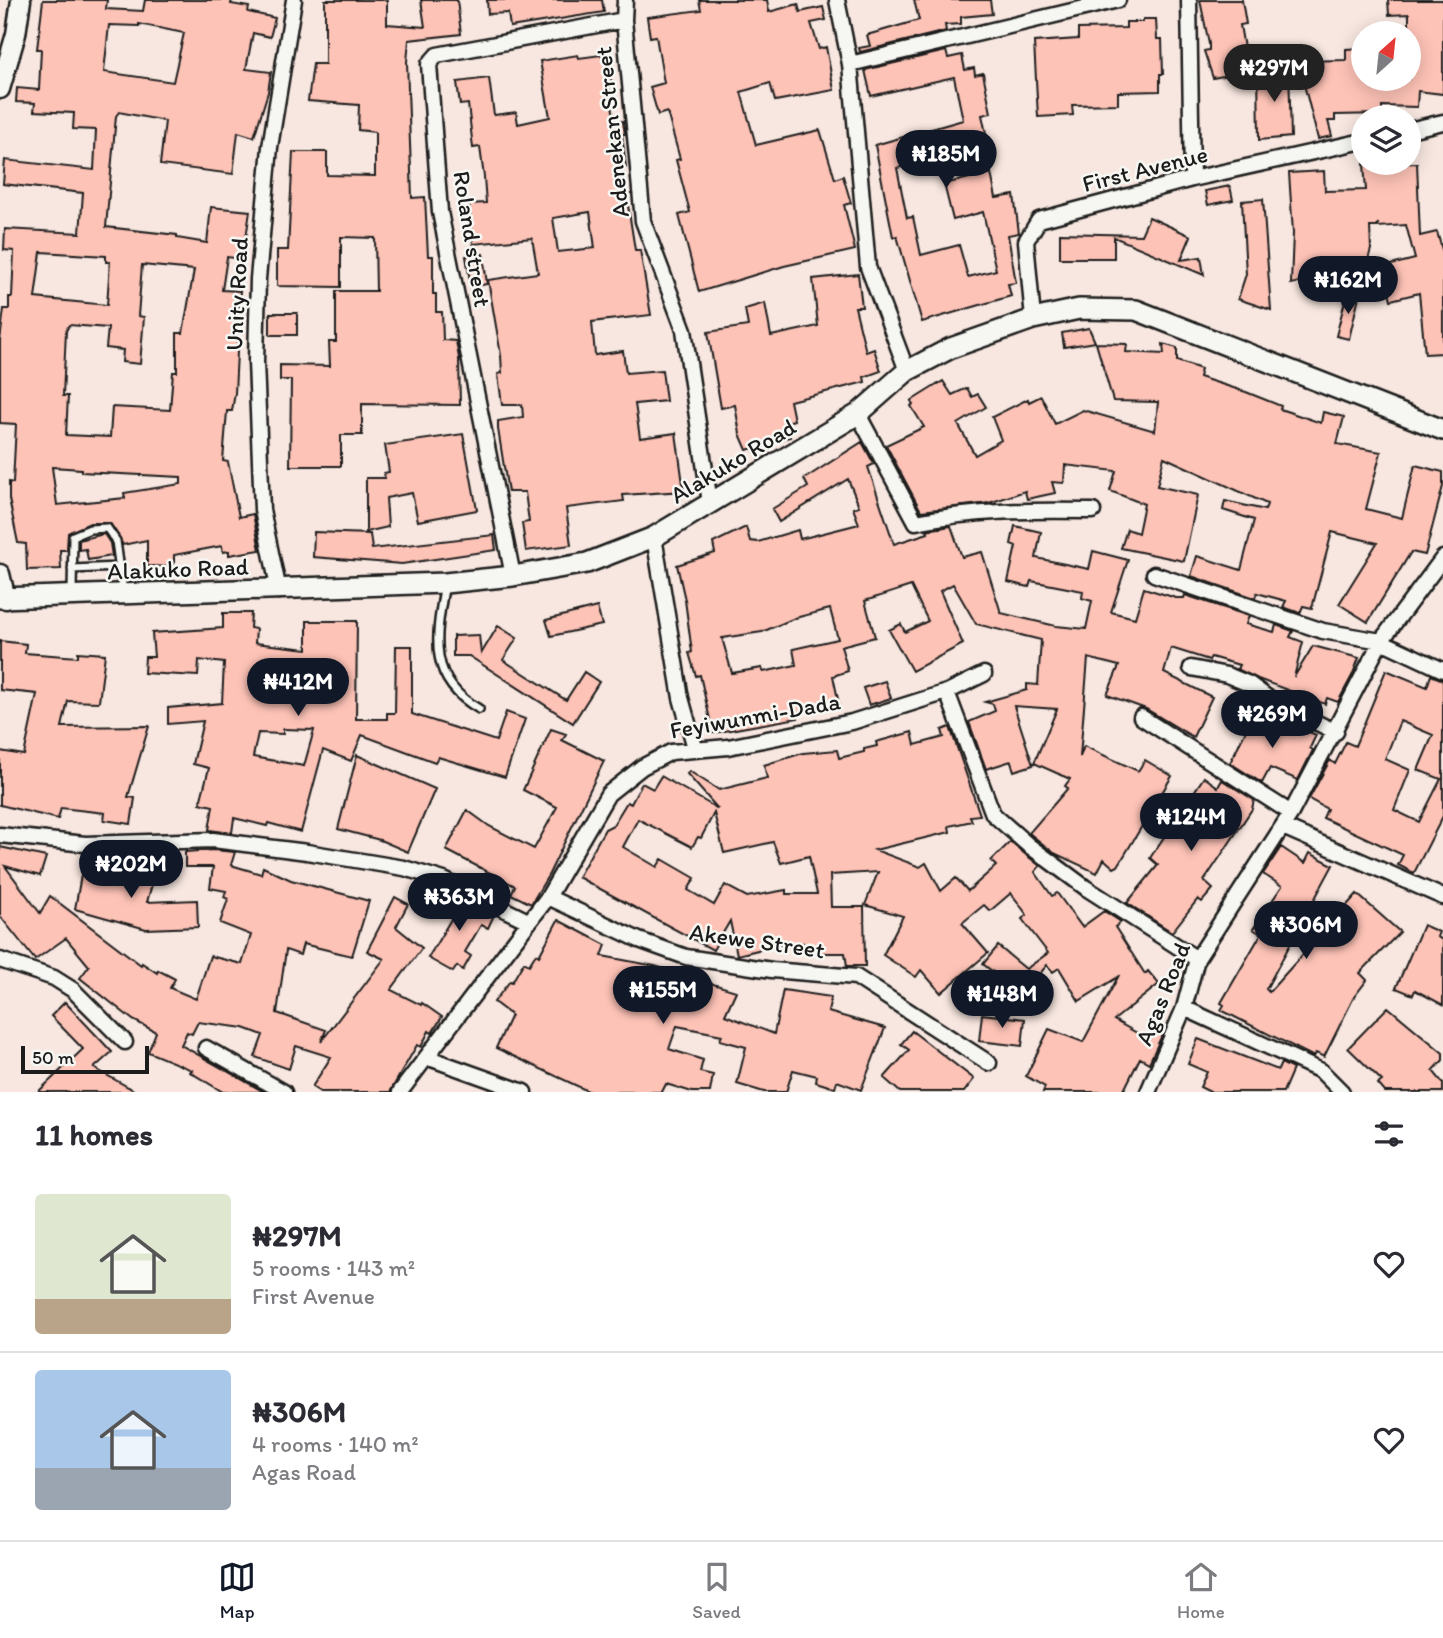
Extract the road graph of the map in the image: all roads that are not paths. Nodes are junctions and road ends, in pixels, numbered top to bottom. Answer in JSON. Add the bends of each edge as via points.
{"nodes":[{"id":1,"x":21,"y":0,"type":"edge"},
{"id":2,"x":294,"y":0,"type":"edge"},
{"id":3,"x":625,"y":0,"type":"edge"},
{"id":4,"x":837,"y":0,"type":"edge"},
{"id":5,"x":1118,"y":0,"type":"edge"},
{"id":6,"x":1189,"y":0,"type":"edge"},
{"id":7,"x":624,"y":20,"type":"junction"},
{"id":8,"x":850,"y":65,"type":"junction"},
{"id":9,"x":0,"y":89,"type":"edge"},
{"id":10,"x":1443,"y":122,"type":"edge"},
{"id":11,"x":1421,"y":127,"type":"edge"},
{"id":12,"x":1351,"y":144,"type":"edge"},
{"id":13,"x":1192,"y":179,"type":"junction"},
{"id":14,"x":1032,"y":318,"type":"junction"},
{"id":15,"x":907,"y":370,"type":"junction"},
{"id":16,"x":858,"y":414,"type":"junction"},
{"id":17,"x":1443,"y":430,"type":"edge"},
{"id":18,"x":710,"y":503,"type":"junction"},
{"id":19,"x":1093,"y":511,"type":"dead end"},
{"id":20,"x":654,"y":537,"type":"junction"},
{"id":21,"x":1443,"y":558,"type":"edge"},
{"id":22,"x":119,"y":567,"type":"junction"},
{"id":23,"x":72,"y":569,"type":"junction"},
{"id":24,"x":0,"y":574,"type":"edge"},
{"id":25,"x":1154,"y":574,"type":"dead end"},
{"id":26,"x":513,"y":576,"type":"junction"},
{"id":27,"x":445,"y":583,"type":"junction"},
{"id":28,"x":279,"y":591,"type":"junction"},
{"id":29,"x":123,"y":595,"type":"junction"},
{"id":30,"x":72,"y":597,"type":"junction"},
{"id":31,"x":3,"y":599,"type":"edge"},
{"id":32,"x":1381,"y":641,"type":"junction"},
{"id":33,"x":1191,"y":668,"type":"dead end"},
{"id":34,"x":1443,"y":670,"type":"edge"},
{"id":35,"x":984,"y":674,"type":"dead end"},
{"id":36,"x":947,"y":692,"type":"junction"},
{"id":37,"x":479,"y":709,"type":"dead end"},
{"id":38,"x":1141,"y":717,"type":"dead end"},
{"id":39,"x":1336,"y":732,"type":"junction"},
{"id":40,"x":695,"y":748,"type":"junction"},
{"id":41,"x":1291,"y":813,"type":"junction"},
{"id":42,"x":1283,"y":827,"type":"junction"},
{"id":43,"x":0,"y":835,"type":"edge"},
{"id":44,"x":548,"y":897,"type":"junction"},
{"id":45,"x":1443,"y":897,"type":"edge"},
{"id":46,"x":528,"y":921,"type":"junction"},
{"id":47,"x":1197,"y":959,"type":"junction"},
{"id":48,"x":0,"y":960,"type":"edge"},
{"id":49,"x":1184,"y":1008,"type":"junction"},
{"id":50,"x":125,"y":1042,"type":"dead end"},
{"id":51,"x":206,"y":1048,"type":"dead end"},
{"id":52,"x":429,"y":1058,"type":"junction"},
{"id":53,"x":989,"y":1063,"type":"dead end"},
{"id":54,"x":284,"y":1092,"type":"edge"},
{"id":55,"x":400,"y":1092,"type":"edge"},
{"id":56,"x":524,"y":1092,"type":"edge"},
{"id":57,"x":1148,"y":1092,"type":"edge"},
{"id":58,"x":1342,"y":1092,"type":"edge"}],
"edges":[{"from":1,"to":9,"type":"street"},
{"from":2,"to":28,"type":"street","name":"Unity Road","via":[[270,147],[256,348],[262,510]]},
{"from":3,"to":7,"type":"street","name":"Adenekan Street"},
{"from":4,"to":8,"type":"street"},
{"from":5,"to":8,"type":"street"},
{"from":6,"to":13,"type":"street"},
{"from":7,"to":18,"type":"street","name":"Adenekan Street","via":[[643,221],[684,330]]},
{"from":7,"to":26,"type":"street","name":"Roland street","via":[[437,55],[429,64],[440,212]]},
{"from":8,"to":15,"type":"street","via":[[868,267]]},
{"from":10,"to":11,"type":"street"},
{"from":12,"to":13,"type":"street","name":"First Avenue"},
{"from":13,"to":14,"type":"street","name":"First Avenue","via":[[1039,220],[1026,241]]},
{"from":14,"to":15,"type":"main road","name":"Alakuko Road"},
{"from":14,"to":17,"type":"main road","name":"Alakuko Road","via":[[1079,309],[1136,310]]},
{"from":15,"to":16,"type":"main road","name":"Alakuko Road"},
{"from":16,"to":18,"type":"main road","name":"Alakuko Road"},
{"from":16,"to":19,"type":"street","via":[[916,522],[1001,510]]},
{"from":18,"to":20,"type":"main road","name":"Alakuko Road"},
{"from":20,"to":26,"type":"main road","name":"Alakuko Road","via":[[587,563]]},
{"from":20,"to":40,"type":"street","via":[[681,698]]},
{"from":21,"to":32,"type":"street","name":"Agas Road"},
{"from":22,"to":23,"type":"lane"},
{"from":22,"to":23,"type":"lane","via":[[116,541],[107,528],[73,536]]},
{"from":22,"to":29,"type":"lane"},
{"from":23,"to":30,"type":"lane"},
{"from":24,"to":31,"type":"street"},
{"from":25,"to":32,"type":"street","via":[[1323,631]]},
{"from":26,"to":27,"type":"main road","name":"Alakuko Road"},
{"from":27,"to":28,"type":"main road","name":"Alakuko Road"},
{"from":27,"to":37,"type":"lane","via":[[438,656],[452,689]]},
{"from":28,"to":29,"type":"main road","name":"Alakuko Road"},
{"from":29,"to":30,"type":"main road","name":"Alakuko Road"},
{"from":30,"to":31,"type":"main road","name":"Alakuko Road"},
{"from":32,"to":34,"type":"street"},
{"from":32,"to":39,"type":"street","name":"Agas Road"},
{"from":33,"to":39,"type":"street","via":[[1249,684],[1272,701]]},
{"from":35,"to":36,"type":"street","name":"Feyiwunmi-Dada"},
{"from":36,"to":40,"type":"street","name":"Feyiwunmi-Dada","via":[[852,722],[728,747]]},
{"from":36,"to":47,"type":"street","via":[[993,814],[1086,888]]},
{"from":38,"to":41,"type":"street"},
{"from":39,"to":41,"type":"street","name":"Agas Road"},
{"from":40,"to":44,"type":"street","name":"Feyiwunmi-Dada","via":[[671,752],[642,766],[608,794]]},
{"from":41,"to":42,"type":"street","name":"Agas Road"},
{"from":42,"to":45,"type":"street"},
{"from":42,"to":47,"type":"street","name":"Agas Road"},
{"from":43,"to":46,"type":"street","via":[[85,844],[213,840],[331,856],[444,880]]},
{"from":44,"to":46,"type":"street","name":"Feyiwunmi-Dada"},
{"from":44,"to":53,"type":"street","name":"Akewe Street","via":[[686,957],[856,977]]},
{"from":46,"to":52,"type":"street","name":"Feyiwunmi-Dada"},
{"from":47,"to":49,"type":"street","name":"Agas Road"},
{"from":48,"to":50,"type":"street","via":[[64,984]]},
{"from":49,"to":57,"type":"street","name":"Agas Road"},
{"from":49,"to":58,"type":"street","via":[[1321,1071]]},
{"from":51,"to":54,"type":"street"},
{"from":52,"to":55,"type":"street","name":"Feyiwunmi-Dada"},
{"from":52,"to":56,"type":"street"}]}
